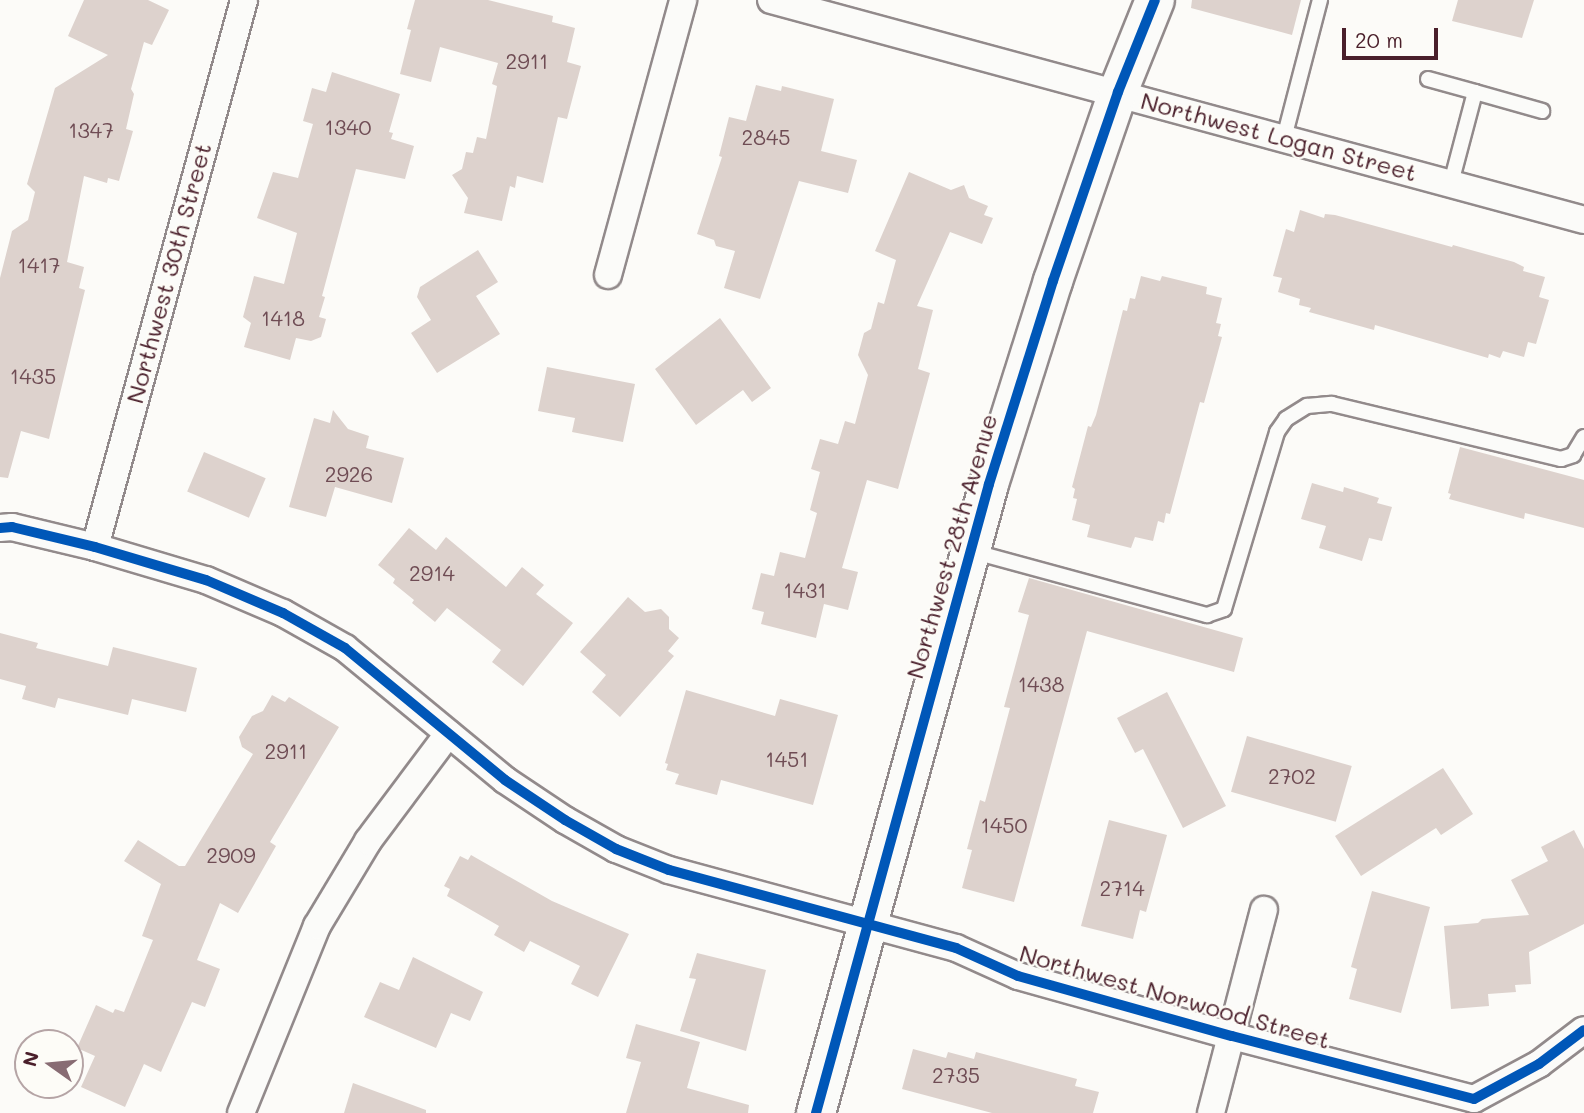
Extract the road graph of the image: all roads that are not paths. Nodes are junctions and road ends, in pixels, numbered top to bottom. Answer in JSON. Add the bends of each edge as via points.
{"nodes":[{"id":1,"x":243,"y":0,"type":"edge"},
{"id":2,"x":683,"y":0,"type":"edge"},
{"id":3,"x":771,"y":0,"type":"edge"},
{"id":4,"x":1155,"y":0,"type":"edge"},
{"id":5,"x":1320,"y":0,"type":"edge"},
{"id":6,"x":1428,"y":79,"type":"dead end"},
{"id":7,"x":1118,"y":92,"type":"junction"},
{"id":8,"x":1475,"y":92,"type":"junction"},
{"id":9,"x":1542,"y":111,"type":"dead end"},
{"id":10,"x":1284,"y":138,"type":"junction"},
{"id":11,"x":1451,"y":183,"type":"junction"},
{"id":12,"x":1584,"y":220,"type":"edge"},
{"id":13,"x":608,"y":275,"type":"dead end"},
{"id":14,"x":1584,"y":437,"type":"edge"},
{"id":15,"x":0,"y":528,"type":"edge"},
{"id":16,"x":95,"y":547,"type":"junction"},
{"id":17,"x":970,"y":551,"type":"junction"},
{"id":18,"x":448,"y":734,"type":"junction"},
{"id":19,"x":1264,"y":910,"type":"dead end"},
{"id":20,"x":866,"y":924,"type":"junction"},
{"id":21,"x":1584,"y":1030,"type":"edge"},
{"id":22,"x":1232,"y":1036,"type":"junction"},
{"id":23,"x":1477,"y":1106,"type":"edge"},
{"id":24,"x":240,"y":1113,"type":"edge"},
{"id":25,"x":816,"y":1113,"type":"edge"},
{"id":26,"x":1211,"y":1113,"type":"edge"}],
"edges":[{"from":1,"to":16,"type":"street","name":"Northwest 30th Street"},
{"from":2,"to":13,"type":"street"},
{"from":3,"to":7,"type":"street","name":"Northwest Logan Street"},
{"from":4,"to":7,"type":"street","name":"Northwest 28th Avenue"},
{"from":5,"to":10,"type":"lane"},
{"from":6,"to":8,"type":"lane"},
{"from":7,"to":10,"type":"street","name":"Northwest Logan Street"},
{"from":7,"to":17,"type":"street","name":"Northwest 28th Avenue","via":[[1053,281]]},
{"from":8,"to":9,"type":"lane"},
{"from":8,"to":11,"type":"lane"},
{"from":10,"to":11,"type":"street","name":"Northwest Logan Street"},
{"from":11,"to":12,"type":"street","name":"Northwest Logan Street"},
{"from":14,"to":17,"type":"lane","via":[[1573,455],[1560,460],[1332,404],[1307,406],[1286,419],[1277,432],[1224,609],[1208,615]]},
{"from":15,"to":16,"type":"street","name":"Northwest Norwood Street"},
{"from":16,"to":18,"type":"street","name":"Northwest Norwood Street","via":[[206,580],[283,613],[345,648]]},
{"from":17,"to":20,"type":"street","name":"Northwest 28th Avenue"},
{"from":18,"to":20,"type":"street","name":"Northwest Norwood Street","via":[[505,780],[616,849],[669,870]]},
{"from":18,"to":24,"type":"street","via":[[368,841],[317,926]]},
{"from":19,"to":22,"type":"street"},
{"from":20,"to":22,"type":"street","name":"Northwest Norwood Street","via":[[956,948],[1018,976]]},
{"from":20,"to":25,"type":"street","name":"Northwest 28th Avenue"},
{"from":21,"to":23,"type":"street","name":"Northwest Norwood Street"},
{"from":22,"to":23,"type":"street","name":"Northwest Norwood Street"},
{"from":22,"to":26,"type":"street"}]}
